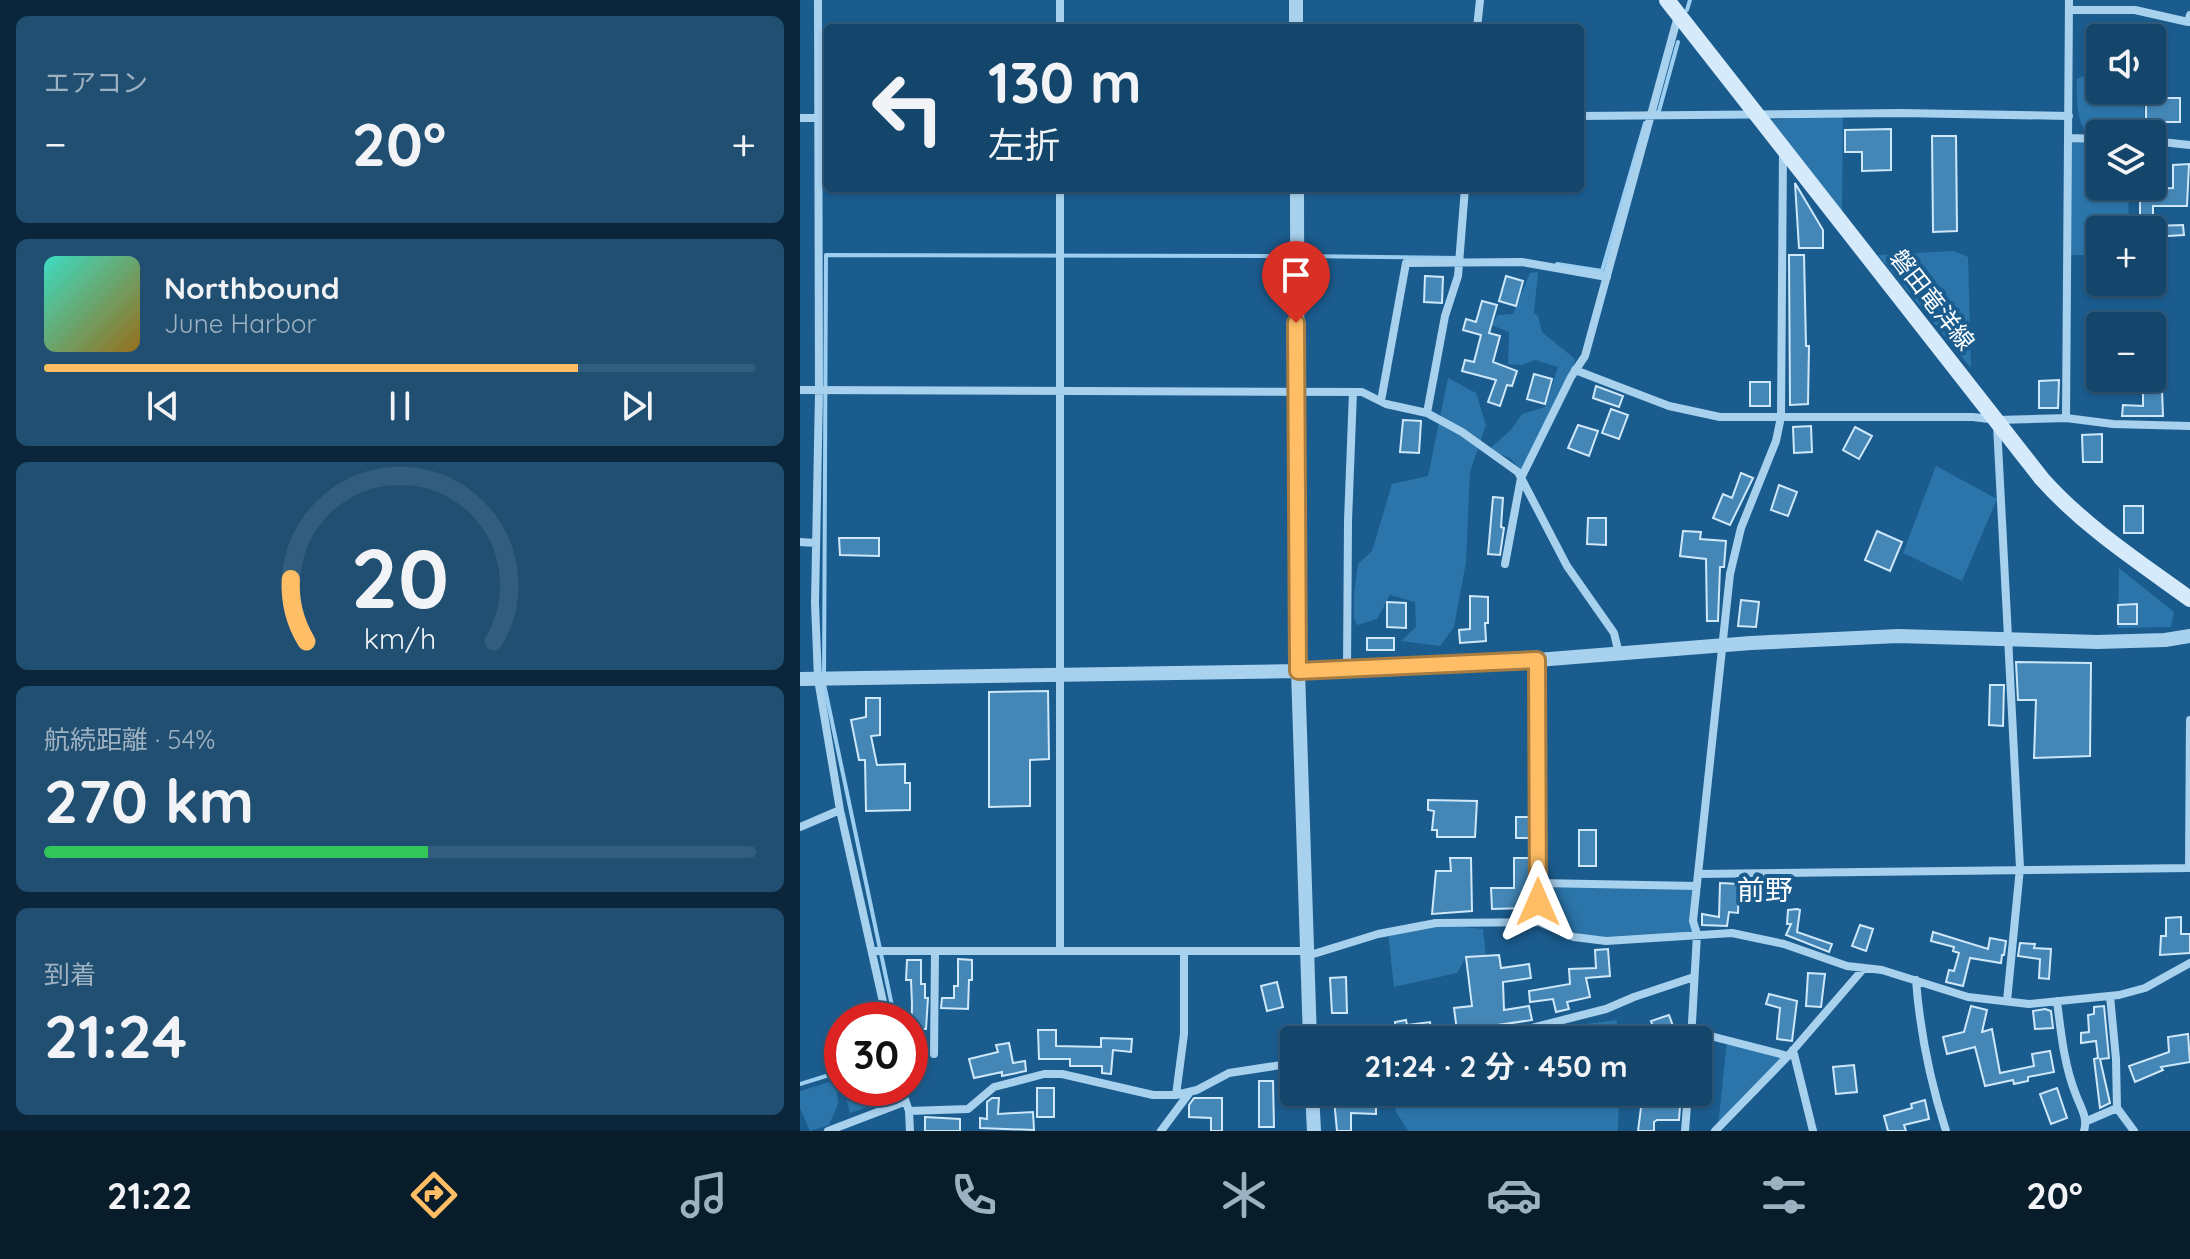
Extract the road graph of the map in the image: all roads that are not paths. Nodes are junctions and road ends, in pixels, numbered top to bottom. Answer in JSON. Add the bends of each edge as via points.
{"nodes":[{"id":1,"x":818,"y":0,"type":"edge"},
{"id":2,"x":1060,"y":0,"type":"edge"},
{"id":3,"x":1296,"y":0,"type":"edge"},
{"id":4,"x":1480,"y":0,"type":"edge"},
{"id":5,"x":1667,"y":0,"type":"edge"},
{"id":6,"x":2069,"y":5,"type":"edge"},
{"id":7,"x":1679,"y":15,"type":"junction"},
{"id":8,"x":2190,"y":15,"type":"edge"},
{"id":9,"x":1060,"y":24,"type":"edge"},
{"id":10,"x":1296,"y":24,"type":"edge"},
{"id":11,"x":1477,"y":24,"type":"edge"},
{"id":12,"x":1652,"y":115,"type":"junction"},
{"id":13,"x":1756,"y":115,"type":"junction"},
{"id":14,"x":1584,"y":116,"type":"edge"},
{"id":15,"x":2069,"y":116,"type":"junction"},
{"id":16,"x":800,"y":118,"type":"edge"},
{"id":17,"x":823,"y":118,"type":"edge"},
{"id":18,"x":2070,"y":138,"type":"junction"},
{"id":19,"x":2086,"y":139,"type":"edge"},
{"id":20,"x":2166,"y":142,"type":"edge"},
{"id":21,"x":2190,"y":145,"type":"edge"},
{"id":22,"x":1783,"y":150,"type":"junction"},
{"id":23,"x":1060,"y":192,"type":"edge"},
{"id":24,"x":1297,"y":192,"type":"edge"},
{"id":25,"x":1465,"y":192,"type":"edge"},
{"id":26,"x":1460,"y":263,"type":"junction"},
{"id":27,"x":1607,"y":277,"type":"junction"},
{"id":28,"x":1575,"y":370,"type":"junction"},
{"id":29,"x":800,"y":390,"type":"edge"},
{"id":30,"x":819,"y":392,"type":"junction"},
{"id":31,"x":1060,"y":392,"type":"junction"},
{"id":32,"x":1297,"y":392,"type":"junction"},
{"id":33,"x":1353,"y":392,"type":"junction"},
{"id":34,"x":1381,"y":401,"type":"junction"},
{"id":35,"x":1427,"y":413,"type":"junction"},
{"id":36,"x":1781,"y":417,"type":"junction"},
{"id":37,"x":2066,"y":418,"type":"junction"},
{"id":38,"x":1997,"y":420,"type":"junction"},
{"id":39,"x":2190,"y":426,"type":"edge"},
{"id":40,"x":1521,"y":478,"type":"junction"},
{"id":41,"x":800,"y":542,"type":"edge"},
{"id":42,"x":816,"y":543,"type":"junction"},
{"id":43,"x":1505,"y":564,"type":"dead end"},
{"id":44,"x":2190,"y":599,"type":"edge"},
{"id":45,"x":2190,"y":636,"type":"edge"},
{"id":46,"x":2010,"y":640,"type":"junction"},
{"id":47,"x":1722,"y":645,"type":"junction"},
{"id":48,"x":1619,"y":654,"type":"junction"},
{"id":49,"x":1537,"y":660,"type":"junction"},
{"id":50,"x":1347,"y":669,"type":"junction"},
{"id":51,"x":1298,"y":671,"type":"junction"},
{"id":52,"x":1062,"y":675,"type":"junction"},
{"id":53,"x":800,"y":679,"type":"edge"},
{"id":54,"x":824,"y":679,"type":"junction"},
{"id":55,"x":2190,"y":720,"type":"edge"},
{"id":56,"x":840,"y":810,"type":"junction"},
{"id":57,"x":800,"y":827,"type":"edge"},
{"id":58,"x":2020,"y":868,"type":"junction"},
{"id":59,"x":2190,"y":868,"type":"edge"},
{"id":60,"x":1698,"y":874,"type":"junction"},
{"id":61,"x":1538,"y":883,"type":"junction"},
{"id":62,"x":1697,"y":886,"type":"junction"},
{"id":63,"x":1539,"y":922,"type":"junction"},
{"id":64,"x":1697,"y":934,"type":"junction"},
{"id":65,"x":878,"y":951,"type":"junction"},
{"id":66,"x":935,"y":951,"type":"junction"},
{"id":67,"x":1060,"y":951,"type":"junction"},
{"id":68,"x":1184,"y":951,"type":"junction"},
{"id":69,"x":1307,"y":954,"type":"junction"},
{"id":70,"x":2190,"y":963,"type":"edge"},
{"id":71,"x":1864,"y":968,"type":"junction"},
{"id":72,"x":1694,"y":977,"type":"junction"},
{"id":73,"x":1916,"y":980,"type":"junction"},
{"id":74,"x":2110,"y":996,"type":"junction"},
{"id":75,"x":2007,"y":1001,"type":"junction"},
{"id":76,"x":2057,"y":1001,"type":"junction"},
{"id":77,"x":885,"y":1002,"type":"edge"},
{"id":78,"x":1310,"y":1026,"type":"edge"},
{"id":79,"x":1539,"y":1026,"type":"edge"},
{"id":80,"x":1692,"y":1026,"type":"edge"},
{"id":81,"x":1712,"y":1040,"type":"edge"},
{"id":82,"x":1791,"y":1053,"type":"junction"},
{"id":83,"x":934,"y":1054,"type":"dead end"},
{"id":84,"x":1280,"y":1065,"type":"edge"},
{"id":85,"x":1190,"y":1092,"type":"junction"},
{"id":86,"x":1176,"y":1095,"type":"junction"},
{"id":87,"x":894,"y":1106,"type":"edge"},
{"id":88,"x":906,"y":1106,"type":"edge"},
{"id":89,"x":1313,"y":1106,"type":"edge"},
{"id":90,"x":1687,"y":1106,"type":"edge"},
{"id":91,"x":2117,"y":1108,"type":"junction"},
{"id":92,"x":909,"y":1111,"type":"junction"},
{"id":93,"x":2087,"y":1121,"type":"junction"},
{"id":94,"x":828,"y":1131,"type":"edge"},
{"id":95,"x":910,"y":1131,"type":"edge"},
{"id":96,"x":1161,"y":1131,"type":"edge"},
{"id":97,"x":1314,"y":1131,"type":"edge"},
{"id":98,"x":1685,"y":1131,"type":"edge"},
{"id":99,"x":1715,"y":1131,"type":"edge"},
{"id":100,"x":1813,"y":1131,"type":"edge"},
{"id":101,"x":1946,"y":1131,"type":"edge"},
{"id":102,"x":2084,"y":1131,"type":"edge"},
{"id":103,"x":2134,"y":1131,"type":"edge"}],
"edges":[{"from":1,"to":17,"type":"street"},
{"from":2,"to":9,"type":"street"},
{"from":3,"to":10,"type":"street"},
{"from":4,"to":11,"type":"street"},
{"from":5,"to":7,"type":"main road","name":"磐田竜洋線"},
{"from":6,"to":8,"type":"street","via":[[2135,10],[2188,22]]},
{"from":6,"to":15,"type":"street"},
{"from":7,"to":12,"type":"street"},
{"from":7,"to":13,"type":"main road","name":"磐田竜洋線"},
{"from":12,"to":13,"type":"street"},
{"from":12,"to":14,"type":"street"},
{"from":12,"to":27,"type":"street"},
{"from":13,"to":15,"type":"street"},
{"from":13,"to":22,"type":"main road","name":"磐田竜洋線"},
{"from":15,"to":18,"type":"street"},
{"from":16,"to":17,"type":"street"},
{"from":17,"to":30,"type":"street"},
{"from":18,"to":19,"type":"street"},
{"from":18,"to":37,"type":"street"},
{"from":20,"to":21,"type":"street"},
{"from":22,"to":36,"type":"street"},
{"from":22,"to":38,"type":"main road","name":"磐田竜洋線"},
{"from":23,"to":31,"type":"street"},
{"from":24,"to":32,"type":"street"},
{"from":25,"to":26,"type":"street"},
{"from":26,"to":27,"type":"street","via":[[1522,262]]},
{"from":26,"to":34,"type":"street","via":[[1406,263]]},
{"from":26,"to":35,"type":"street"},
{"from":27,"to":28,"type":"street","via":[[1585,356]]},
{"from":28,"to":36,"type":"street","via":[[1669,406],[1720,417]]},
{"from":28,"to":40,"type":"street"},
{"from":29,"to":30,"type":"street"},
{"from":30,"to":31,"type":"street"},
{"from":30,"to":42,"type":"street"},
{"from":31,"to":32,"type":"street"},
{"from":31,"to":52,"type":"street"},
{"from":32,"to":33,"type":"street"},
{"from":32,"to":51,"type":"street"},
{"from":33,"to":34,"type":"street"},
{"from":33,"to":50,"type":"street"},
{"from":34,"to":35,"type":"street"},
{"from":35,"to":40,"type":"street","via":[[1462,432]]},
{"from":36,"to":38,"type":"street"},
{"from":36,"to":47,"type":"street","via":[[1741,528]]},
{"from":37,"to":38,"type":"street"},
{"from":37,"to":39,"type":"street"},
{"from":38,"to":44,"type":"main road","name":"磐田竜洋線","via":[[2065,504]]},
{"from":38,"to":46,"type":"street"},
{"from":40,"to":43,"type":"street"},
{"from":40,"to":48,"type":"street","via":[[1567,566],[1614,633]]},
{"from":41,"to":42,"type":"street"},
{"from":42,"to":54,"type":"street"},
{"from":45,"to":46,"type":"street","via":[[2109,642]]},
{"from":46,"to":47,"type":"street","via":[[1898,636]]},
{"from":46,"to":58,"type":"street"},
{"from":47,"to":48,"type":"street"},
{"from":47,"to":60,"type":"street"},
{"from":48,"to":49,"type":"street"},
{"from":49,"to":50,"type":"street"},
{"from":49,"to":61,"type":"street"},
{"from":50,"to":51,"type":"street"},
{"from":51,"to":52,"type":"street"},
{"from":51,"to":69,"type":"street"},
{"from":52,"to":54,"type":"street"},
{"from":52,"to":67,"type":"street"},
{"from":53,"to":54,"type":"street"},
{"from":54,"to":56,"type":"street"},
{"from":55,"to":59,"type":"street"},
{"from":56,"to":57,"type":"street"},
{"from":56,"to":65,"type":"street"},
{"from":58,"to":59,"type":"street"},
{"from":58,"to":60,"type":"street"},
{"from":58,"to":75,"type":"street"},
{"from":60,"to":62,"type":"street"},
{"from":61,"to":62,"type":"street"},
{"from":61,"to":63,"type":"street"},
{"from":62,"to":64,"type":"street"},
{"from":63,"to":64,"type":"street","via":[[1574,937],[1606,941]]},
{"from":63,"to":69,"type":"street","via":[[1436,923]]},
{"from":64,"to":71,"type":"street","via":[[1764,939]]},
{"from":64,"to":72,"type":"street"},
{"from":65,"to":66,"type":"street"},
{"from":65,"to":77,"type":"street"},
{"from":66,"to":67,"type":"street"},
{"from":66,"to":83,"type":"street"},
{"from":67,"to":68,"type":"street"},
{"from":68,"to":69,"type":"street"},
{"from":68,"to":86,"type":"street","via":[[1184,1034]]},
{"from":69,"to":78,"type":"street"},
{"from":70,"to":74,"type":"street","via":[[2145,988]]},
{"from":71,"to":73,"type":"street"},
{"from":71,"to":82,"type":"street"},
{"from":72,"to":79,"type":"street"},
{"from":72,"to":80,"type":"street"},
{"from":73,"to":75,"type":"street","via":[[1968,997]]},
{"from":73,"to":101,"type":"street","via":[[1927,1066]]},
{"from":74,"to":76,"type":"street"},
{"from":74,"to":91,"type":"street"},
{"from":75,"to":76,"type":"street"},
{"from":76,"to":93,"type":"street","via":[[2072,1086]]},
{"from":81,"to":82,"type":"street"},
{"from":82,"to":99,"type":"street"},
{"from":82,"to":100,"type":"street"},
{"from":84,"to":85,"type":"street","via":[[1229,1073]]},
{"from":85,"to":86,"type":"street"},
{"from":85,"to":96,"type":"street"},
{"from":86,"to":92,"type":"street","via":[[1044,1074],[994,1087],[968,1109]]},
{"from":87,"to":94,"type":"street"},
{"from":88,"to":92,"type":"street"},
{"from":89,"to":97,"type":"street"},
{"from":90,"to":98,"type":"street"},
{"from":91,"to":93,"type":"street"},
{"from":91,"to":103,"type":"street"},
{"from":92,"to":95,"type":"street"},
{"from":93,"to":102,"type":"street"}]}
